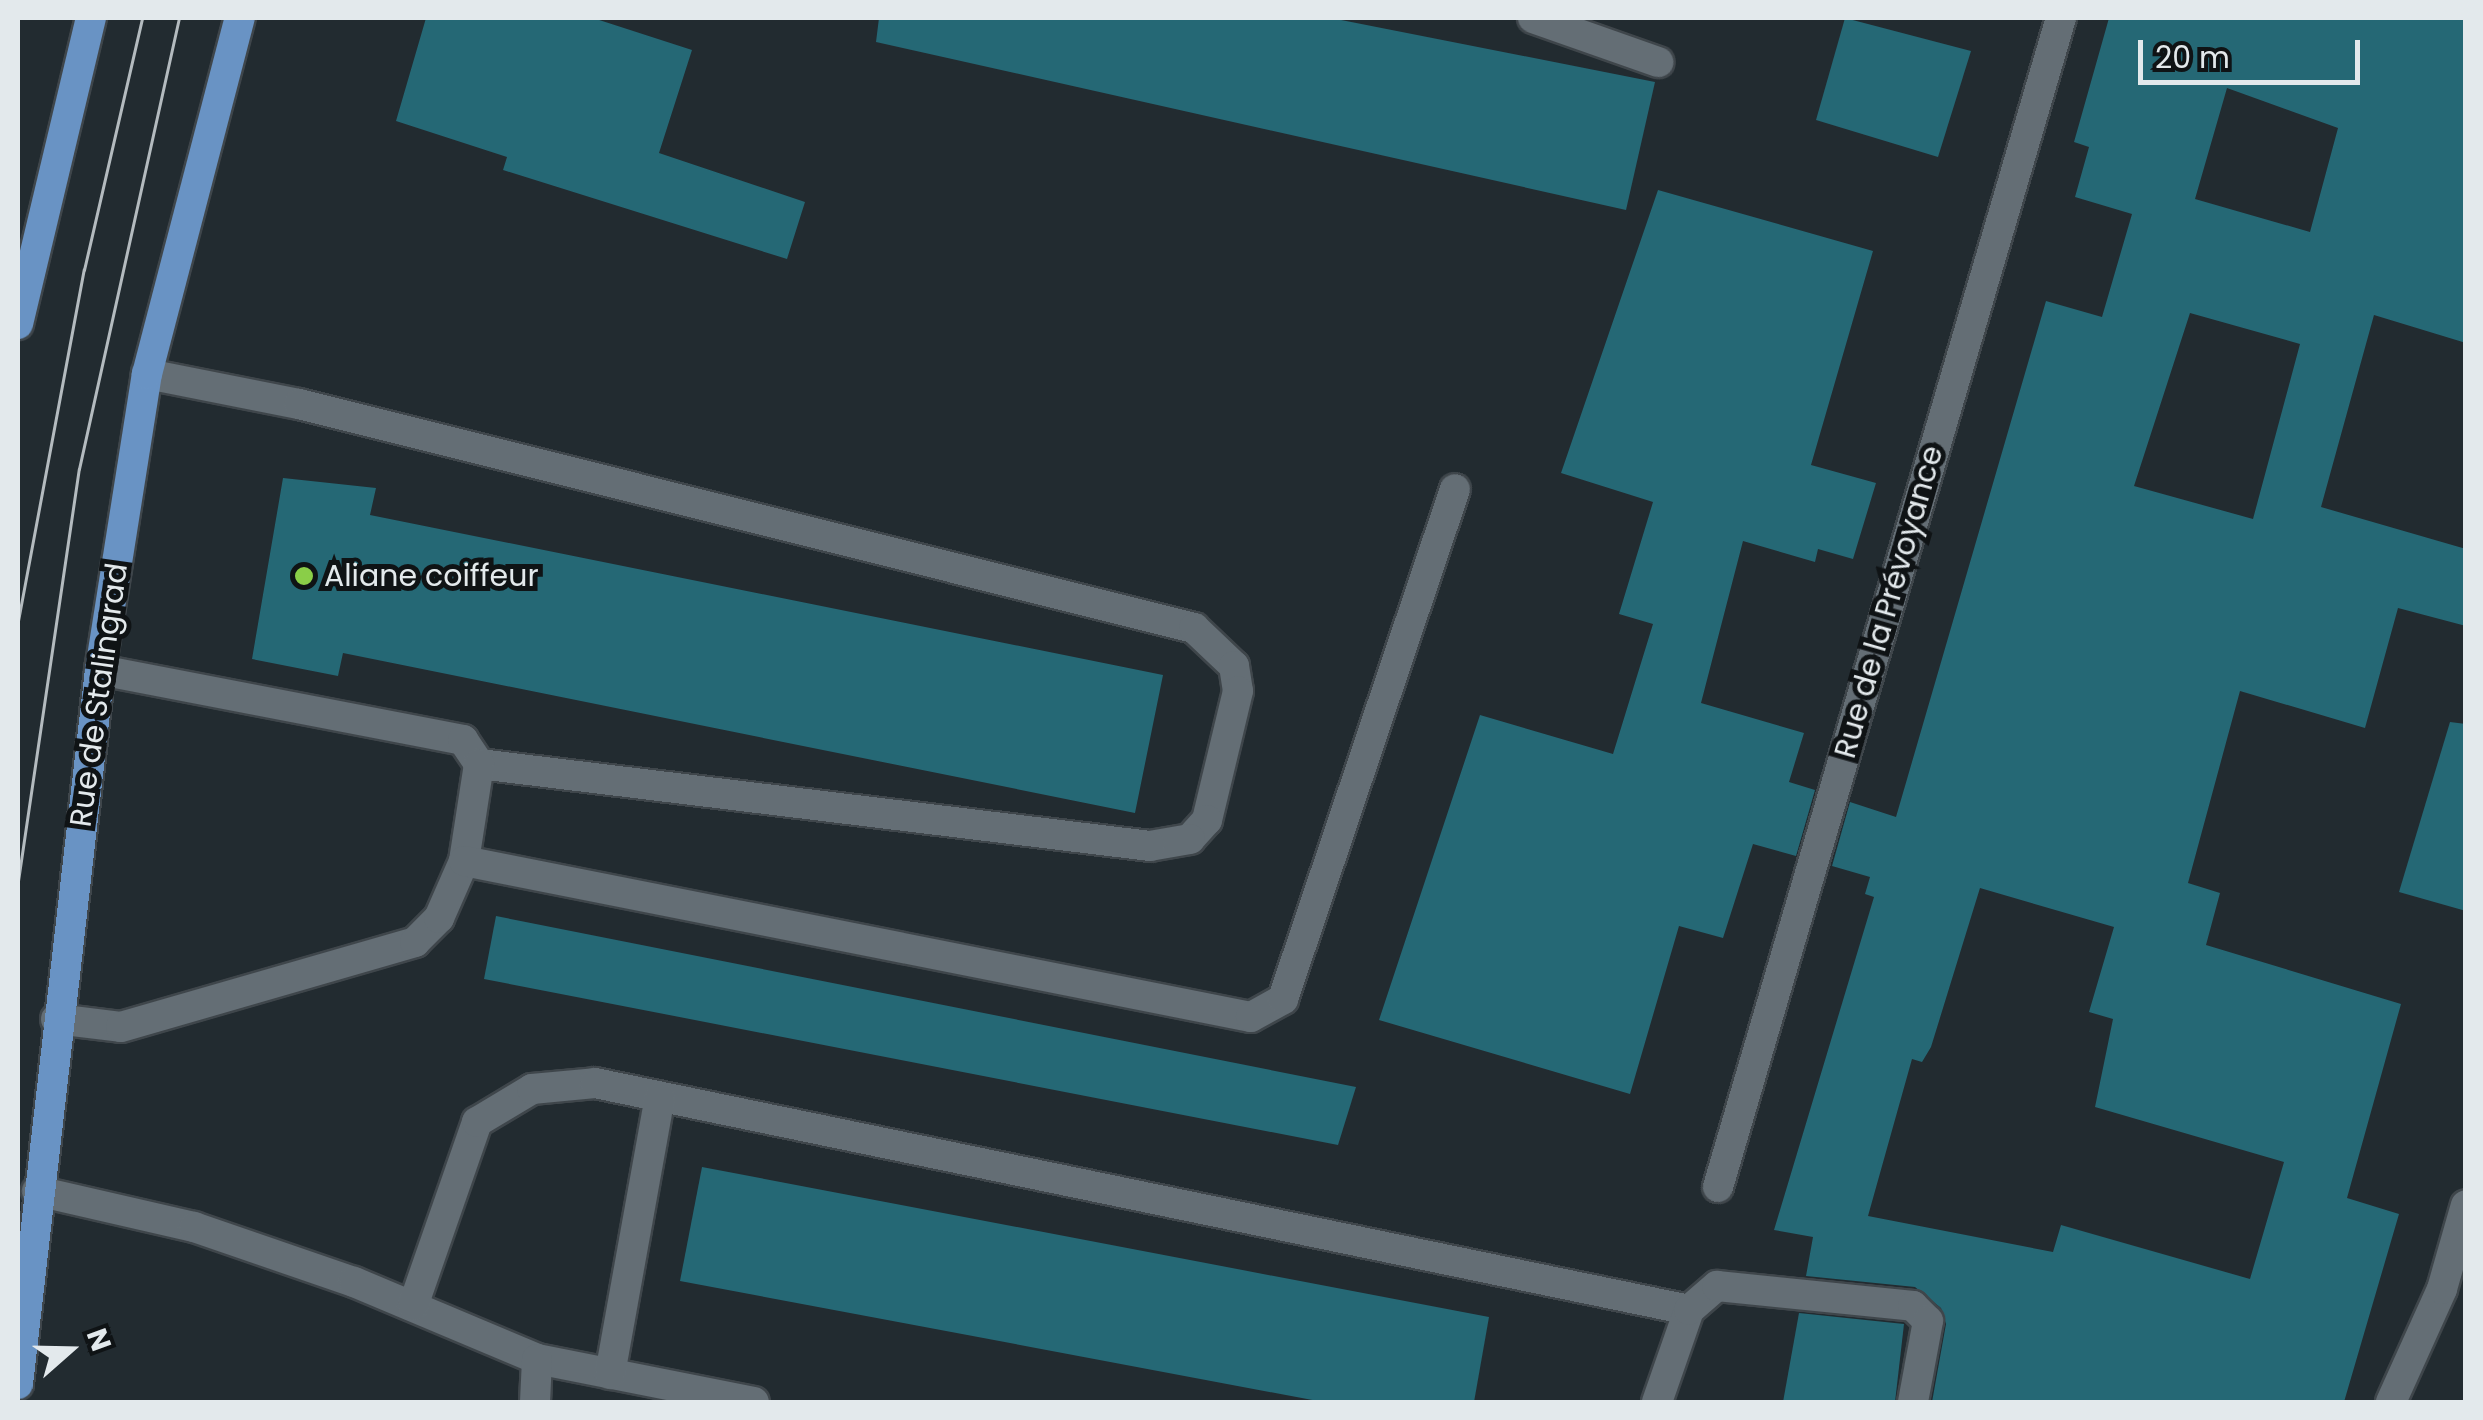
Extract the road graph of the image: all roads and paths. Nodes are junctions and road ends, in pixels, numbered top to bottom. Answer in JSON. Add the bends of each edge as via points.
{"nodes":[{"id":1,"x":91,"y":18,"type":"edge"},
{"id":2,"x":240,"y":18,"type":"edge"},
{"id":3,"x":1533,"y":18,"type":"edge"},
{"id":4,"x":2061,"y":18,"type":"edge"},
{"id":5,"x":1658,"y":62,"type":"dead end"},
{"id":6,"x":18,"y":324,"type":"edge"},
{"id":7,"x":147,"y":374,"type":"junction"},
{"id":8,"x":1455,"y":488,"type":"dead end"},
{"id":9,"x":100,"y":670,"type":"junction"},
{"id":10,"x":479,"y":764,"type":"junction"},
{"id":11,"x":464,"y":861,"type":"junction"},
{"id":12,"x":56,"y":1019,"type":"junction"},
{"id":13,"x":660,"y":1097,"type":"junction"},
{"id":14,"x":1718,"y":1188,"type":"dead end"},
{"id":15,"x":37,"y":1190,"type":"junction"},
{"id":16,"x":2466,"y":1206,"type":"edge"},
{"id":17,"x":412,"y":1306,"type":"junction"},
{"id":18,"x":1689,"y":1310,"type":"junction"},
{"id":19,"x":536,"y":1359,"type":"junction"},
{"id":20,"x":610,"y":1374,"type":"junction"},
{"id":21,"x":18,"y":1384,"type":"edge"},
{"id":22,"x":535,"y":1402,"type":"edge"},
{"id":23,"x":754,"y":1402,"type":"edge"},
{"id":24,"x":1657,"y":1402,"type":"edge"},
{"id":25,"x":1913,"y":1402,"type":"edge"},
{"id":26,"x":2391,"y":1402,"type":"edge"}],
"edges":[{"from":1,"to":6,"type":"main road"},
{"from":2,"to":7,"type":"main road","name":"Rue de Stalingrad"},
{"from":3,"to":5,"type":"street"},
{"from":4,"to":14,"type":"street","name":"Rue de la Prévoyance"},
{"from":7,"to":9,"type":"main road","name":"Rue de Stalingrad"},
{"from":7,"to":10,"type":"street","via":[[300,404],[1194,628],[1234,666],[1238,690],[1208,820],[1190,840],[1150,846]]},
{"from":8,"to":11,"type":"street","via":[[1283,999],[1252,1016]]},
{"from":9,"to":10,"type":"street","via":[[464,740]]},
{"from":9,"to":12,"type":"main road","name":"Rue de Stalingrad"},
{"from":10,"to":11,"type":"street"},
{"from":11,"to":12,"type":"street","via":[[439,918],[415,942],[121,1027]]},
{"from":12,"to":15,"type":"main road","name":"Rue de Stalingrad"},
{"from":13,"to":17,"type":"street","via":[[595,1084],[532,1089],[477,1122]]},
{"from":13,"to":18,"type":"street"},
{"from":13,"to":20,"type":"street"},
{"from":15,"to":17,"type":"street","via":[[194,1227]]},
{"from":15,"to":21,"type":"main road","name":"Rue de Stalingrad"},
{"from":16,"to":26,"type":"street","via":[[2442,1289]]},
{"from":17,"to":19,"type":"street"},
{"from":18,"to":24,"type":"street"},
{"from":18,"to":25,"type":"street","via":[[1717,1286],[1913,1306],[1928,1321]]},
{"from":19,"to":20,"type":"street"},
{"from":19,"to":22,"type":"street"},
{"from":20,"to":23,"type":"street"}]}
